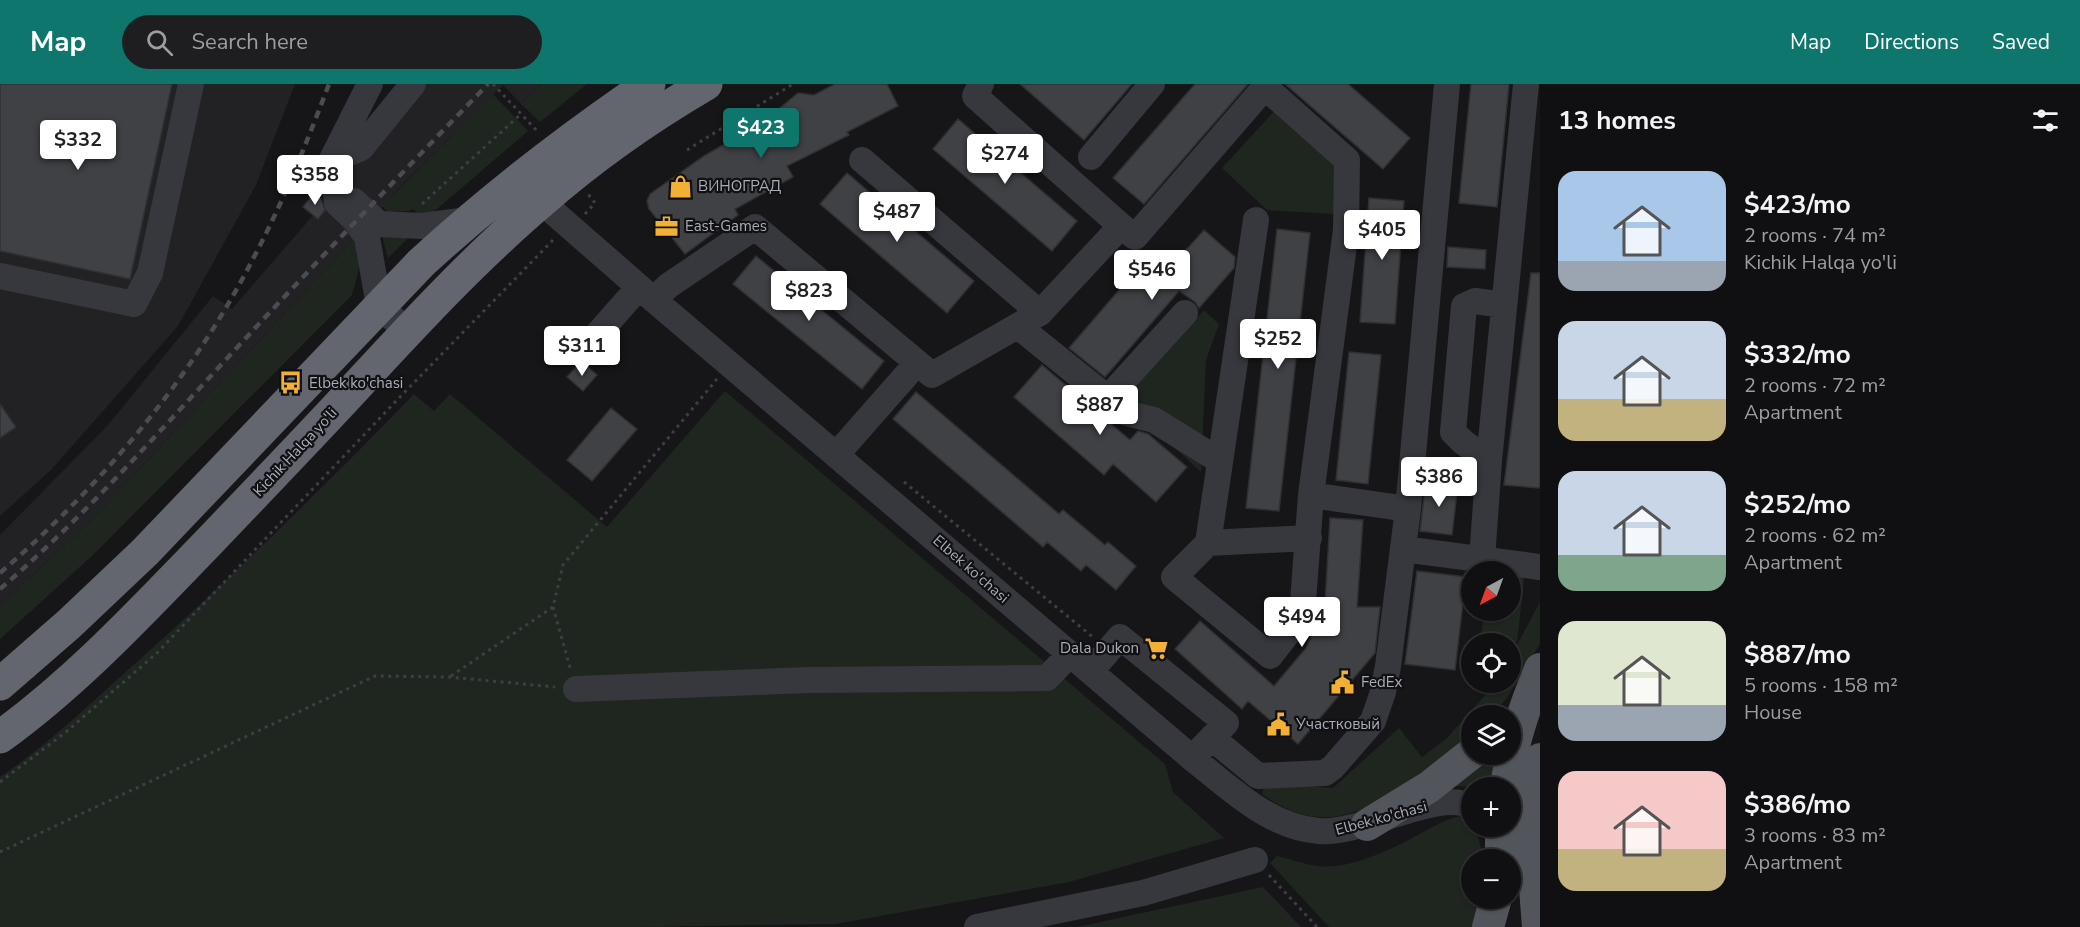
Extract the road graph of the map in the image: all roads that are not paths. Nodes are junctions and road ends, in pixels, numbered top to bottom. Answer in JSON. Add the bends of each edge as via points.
{"nodes":[{"id":1,"x":191,"y":84,"type":"edge"},
{"id":2,"x":370,"y":84,"type":"edge"},
{"id":3,"x":413,"y":84,"type":"edge"},
{"id":4,"x":706,"y":84,"type":"edge"},
{"id":5,"x":981,"y":84,"type":"edge"},
{"id":6,"x":1152,"y":84,"type":"edge"},
{"id":7,"x":1447,"y":84,"type":"edge"},
{"id":8,"x":1526,"y":84,"type":"edge"},
{"id":9,"x":644,"y":86,"type":"edge"},
{"id":10,"x":1091,"y":156,"type":"dead end"},
{"id":11,"x":862,"y":160,"type":"dead end"},
{"id":12,"x":331,"y":161,"type":"junction"},
{"id":13,"x":518,"y":179,"type":"junction"},
{"id":14,"x":336,"y":193,"type":"junction"},
{"id":15,"x":541,"y":202,"type":"junction"},
{"id":16,"x":468,"y":220,"type":"junction"},
{"id":17,"x":1256,"y":220,"type":"dead end"},
{"id":18,"x":1121,"y":226,"type":"junction"},
{"id":19,"x":0,"y":276,"type":"edge"},
{"id":20,"x":646,"y":293,"type":"junction"},
{"id":21,"x":1504,"y":305,"type":"junction"},
{"id":22,"x":379,"y":306,"type":"junction"},
{"id":23,"x":1185,"y":313,"type":"dead end"},
{"id":24,"x":1029,"y":320,"type":"junction"},
{"id":25,"x":407,"y":331,"type":"junction"},
{"id":26,"x":581,"y":352,"type":"dead end"},
{"id":27,"x":917,"y":363,"type":"junction"},
{"id":28,"x":1107,"y":399,"type":"junction"},
{"id":29,"x":837,"y":454,"type":"junction"},
{"id":30,"x":1220,"y":461,"type":"junction"},
{"id":31,"x":1489,"y":461,"type":"junction"},
{"id":32,"x":1311,"y":495,"type":"junction"},
{"id":33,"x":1408,"y":509,"type":"junction"},
{"id":34,"x":1309,"y":538,"type":"junction"},
{"id":35,"x":1208,"y":543,"type":"junction"},
{"id":36,"x":1403,"y":549,"type":"junction"},
{"id":37,"x":1482,"y":560,"type":"junction"},
{"id":38,"x":1540,"y":567,"type":"edge"},
{"id":39,"x":1071,"y":654,"type":"junction"},
{"id":40,"x":1090,"y":671,"type":"junction"},
{"id":41,"x":1539,"y":672,"type":"edge"},
{"id":42,"x":0,"y":684,"type":"edge"},
{"id":43,"x":576,"y":689,"type":"road end"},
{"id":44,"x":1514,"y":705,"type":"edge"},
{"id":45,"x":0,"y":738,"type":"edge"},
{"id":46,"x":1212,"y":738,"type":"junction"},
{"id":47,"x":1193,"y":759,"type":"junction"},
{"id":48,"x":1540,"y":759,"type":"edge"},
{"id":49,"x":1461,"y":762,"type":"edge"},
{"id":50,"x":1258,"y":776,"type":"junction"},
{"id":51,"x":1508,"y":777,"type":"edge"},
{"id":52,"x":1247,"y":802,"type":"junction"},
{"id":53,"x":1461,"y":802,"type":"edge"},
{"id":54,"x":1367,"y":825,"type":"junction"},
{"id":55,"x":1255,"y":860,"type":"road end"},
{"id":56,"x":1536,"y":866,"type":"edge"},
{"id":57,"x":1493,"y":909,"type":"edge"},
{"id":58,"x":1505,"y":909,"type":"edge"},
{"id":59,"x":977,"y":927,"type":"edge"},
{"id":60,"x":1488,"y":927,"type":"edge"},
{"id":61,"x":1507,"y":927,"type":"edge"},
{"id":62,"x":1538,"y":927,"type":"edge"}],
"edges":[{"from":1,"to":19,"type":"street","via":[[150,273],[134,304]]},
{"from":2,"to":12,"type":"street"},
{"from":3,"to":12,"type":"street","via":[[361,148]]},
{"from":4,"to":15,"type":"highway","name":"Kichik Halqa yo'li","via":[[642,124]]},
{"from":5,"to":18,"type":"street","via":[[975,96]]},
{"from":6,"to":10,"type":"street"},
{"from":7,"to":33,"type":"street"},
{"from":8,"to":21,"type":"street"},
{"from":9,"to":13,"type":"highway"},
{"from":11,"to":24,"type":"street"},
{"from":12,"to":14,"type":"street"},
{"from":13,"to":15,"type":"street","name":"Elbek ko'chasi"},
{"from":13,"to":16,"type":"highway"},
{"from":14,"to":16,"type":"street","via":[[345,194],[379,224]]},
{"from":14,"to":22,"type":"street","via":[[337,203],[367,237]]},
{"from":15,"to":20,"type":"street","name":"Elbek ko'chasi","via":[[576,222]]},
{"from":15,"to":25,"type":"highway","name":"Kichik Halqa yo'li"},
{"from":16,"to":22,"type":"highway"},
{"from":17,"to":30,"type":"street"},
{"from":18,"to":24,"type":"street"},
{"from":18,"to":32,"type":"street","via":[[1135,237],[1265,87],[1347,160],[1346,230]]},
{"from":20,"to":26,"type":"street"},
{"from":20,"to":27,"type":"street","via":[[668,286],[755,227]]},
{"from":20,"to":29,"type":"street","name":"Elbek ko'chasi"},
{"from":21,"to":31,"type":"street"},
{"from":21,"to":31,"type":"street","via":[[1475,302],[1464,306],[1453,432]]},
{"from":22,"to":25,"type":"street"},
{"from":22,"to":42,"type":"highway","via":[[145,552]]},
{"from":23,"to":28,"type":"street"},
{"from":24,"to":27,"type":"street","via":[[932,375]]},
{"from":24,"to":28,"type":"street"},
{"from":25,"to":45,"type":"highway","name":"Kichik Halqa yo'li","via":[[138,616],[75,676]]},
{"from":27,"to":29,"type":"street"},
{"from":28,"to":30,"type":"street","via":[[1126,413],[1154,420]]},
{"from":29,"to":39,"type":"street","name":"Elbek ko'chasi"},
{"from":30,"to":35,"type":"street"},
{"from":31,"to":37,"type":"street"},
{"from":32,"to":33,"type":"street"},
{"from":32,"to":34,"type":"street"},
{"from":33,"to":36,"type":"street"},
{"from":34,"to":35,"type":"street"},
{"from":34,"to":35,"type":"street","via":[[1302,615],[1270,656],[1174,577]]},
{"from":36,"to":37,"type":"street"},
{"from":36,"to":50,"type":"street","via":[[1388,666],[1370,727],[1325,773]]},
{"from":37,"to":38,"type":"street"},
{"from":39,"to":40,"type":"street","name":"Elbek ko'chasi"},
{"from":39,"to":43,"type":"street","via":[[1047,678],[810,680]]},
{"from":40,"to":46,"type":"street","via":[[1120,637],[1226,723]]},
{"from":40,"to":47,"type":"street","name":"Elbek ko'chasi"},
{"from":41,"to":44,"type":"main road"},
{"from":41,"to":51,"type":"main road","via":[[1515,739]]},
{"from":46,"to":47,"type":"street"},
{"from":46,"to":50,"type":"street"},
{"from":47,"to":52,"type":"street","name":"Elbek ko'chasi"},
{"from":48,"to":56,"type":"main road","via":[[1531,818]]},
{"from":49,"to":54,"type":"main road","via":[[1429,787]]},
{"from":50,"to":52,"type":"street"},
{"from":52,"to":54,"type":"street","name":"Elbek ko'chasi","via":[[1274,818],[1306,829],[1333,831]]},
{"from":53,"to":54,"type":"street","name":"Elbek ko'chasi","via":[[1444,802]]},
{"from":55,"to":59,"type":"street","via":[[1143,893]]},
{"from":56,"to":62,"type":"main road"},
{"from":57,"to":60,"type":"main road"},
{"from":58,"to":61,"type":"main road"}]}
